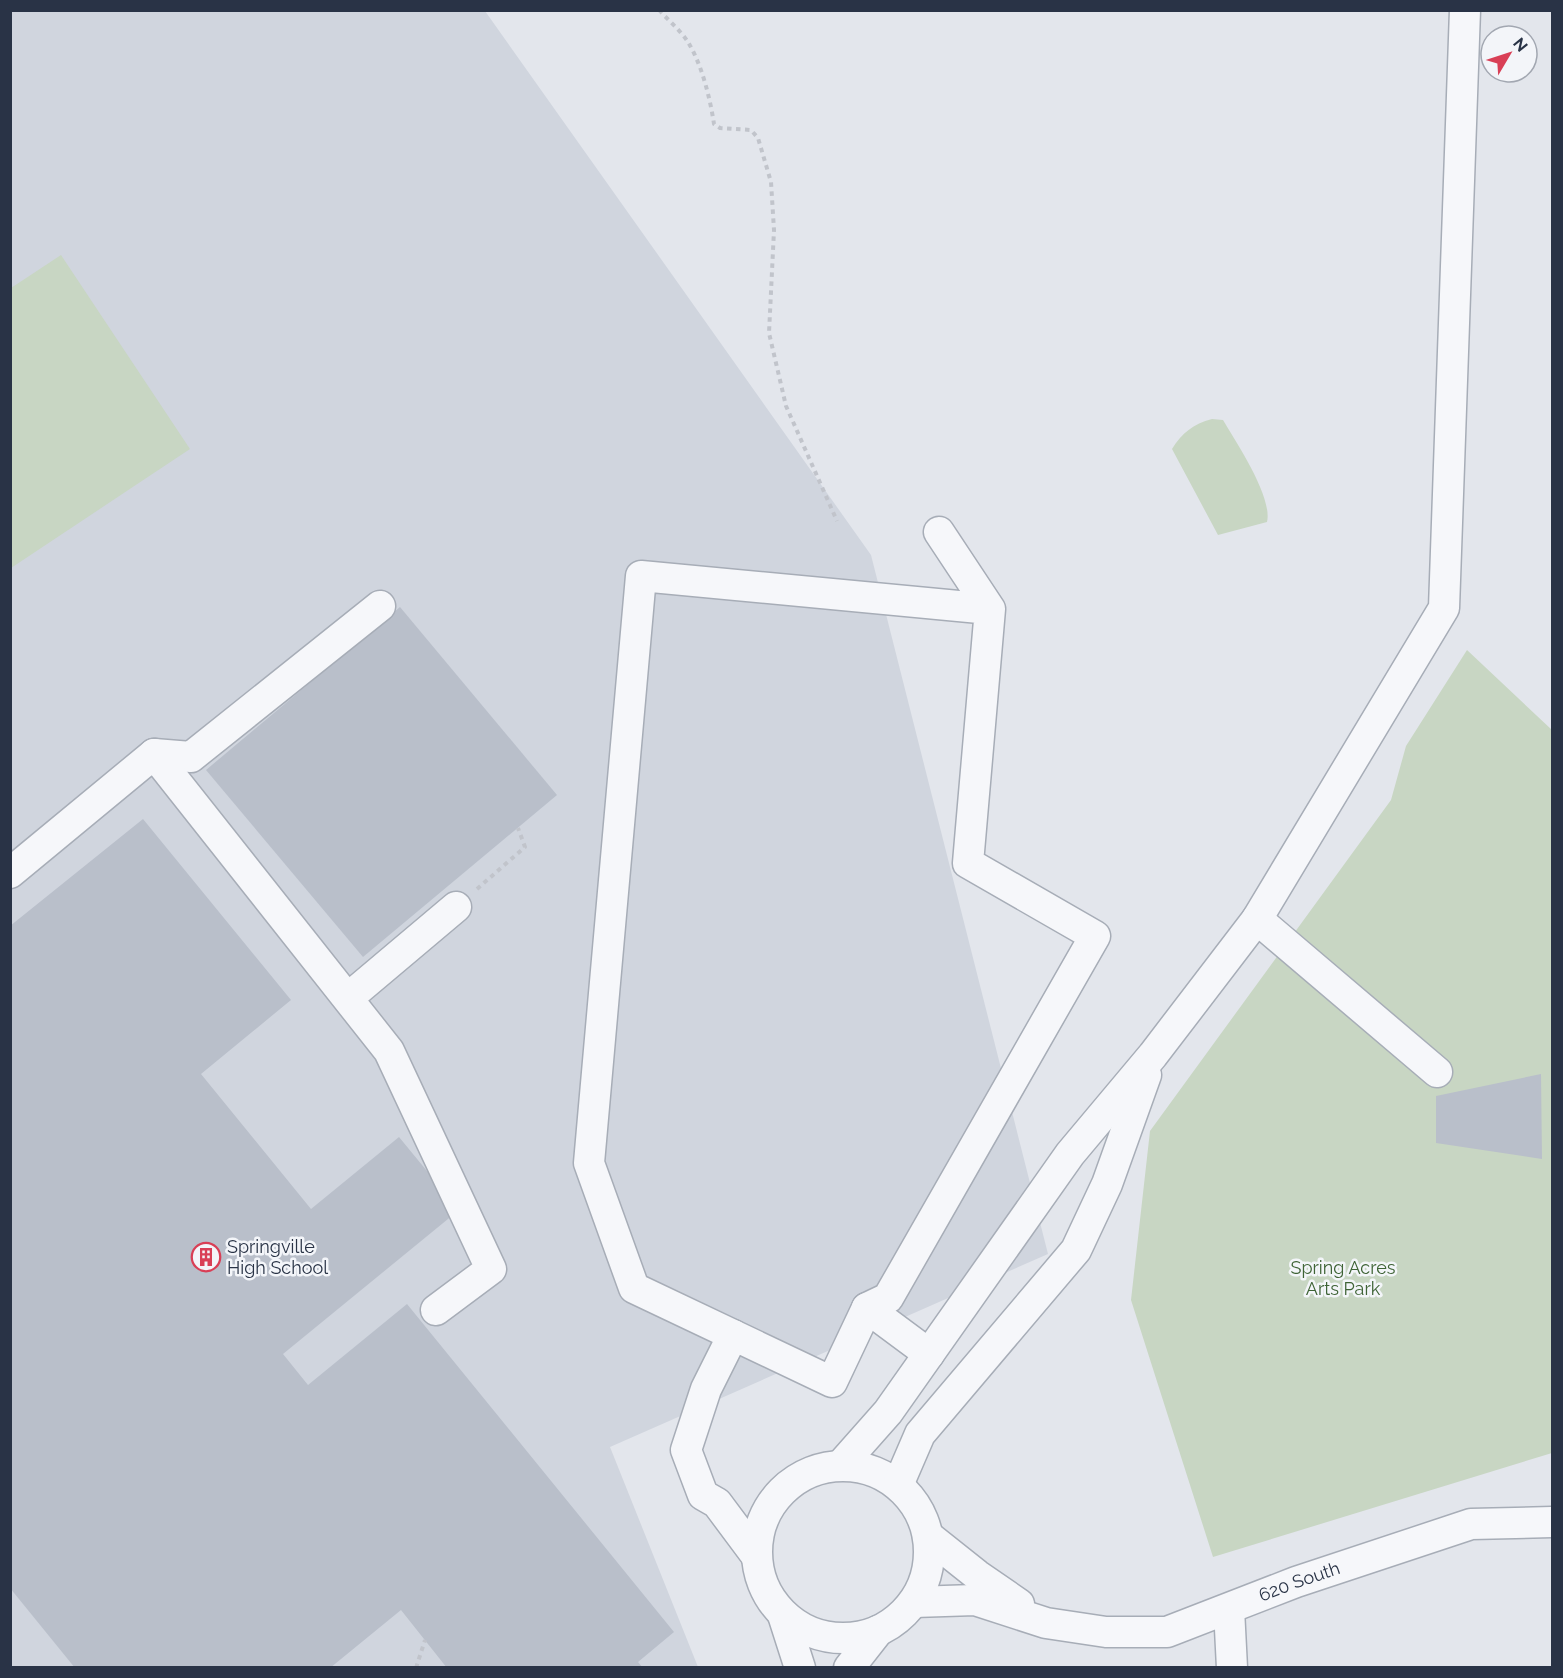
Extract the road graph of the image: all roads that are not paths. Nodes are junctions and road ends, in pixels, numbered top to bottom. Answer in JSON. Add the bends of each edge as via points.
{"nodes":[{"id":1,"x":1466,"y":10,"type":"edge"},
{"id":2,"x":939,"y":532,"type":"dead end"},
{"id":3,"x":380,"y":606,"type":"dead end"},
{"id":4,"x":990,"y":609,"type":"junction"},
{"id":5,"x":154,"y":754,"type":"junction"},
{"id":6,"x":10,"y":873,"type":"edge"},
{"id":7,"x":456,"y":907,"type":"road end"},
{"id":8,"x":1257,"y":919,"type":"junction"},
{"id":9,"x":348,"y":998,"type":"junction"},
{"id":10,"x":1153,"y":1055,"type":"junction"},
{"id":11,"x":1437,"y":1072,"type":"dead end"},
{"id":12,"x":867,"y":1308,"type":"junction"},
{"id":13,"x":436,"y":1310,"type":"dead end"},
{"id":14,"x":733,"y":1335,"type":"junction"},
{"id":15,"x":929,"y":1354,"type":"junction"},
{"id":16,"x":842,"y":1464,"type":"junction"},
{"id":17,"x":898,"y":1485,"type":"junction"},
{"id":18,"x":717,"y":1503,"type":"junction"},
{"id":19,"x":770,"y":1504,"type":"junction"},
{"id":20,"x":1552,"y":1522,"type":"edge"},
{"id":21,"x":928,"y":1536,"type":"junction"},
{"id":22,"x":755,"y":1554,"type":"junction"},
{"id":23,"x":914,"y":1602,"type":"junction"},
{"id":24,"x":1229,"y":1609,"type":"junction"},
{"id":25,"x":783,"y":1615,"type":"junction"},
{"id":26,"x":1046,"y":1623,"type":"junction"},
{"id":27,"x":878,"y":1631,"type":"junction"},
{"id":28,"x":800,"y":1668,"type":"edge"},
{"id":29,"x":849,"y":1668,"type":"edge"},
{"id":30,"x":1232,"y":1668,"type":"edge"}],
"edges":[{"from":1,"to":8,"type":"street","via":[[1444,608]]},
{"from":2,"to":4,"type":"street"},
{"from":3,"to":5,"type":"street","via":[[190,757]]},
{"from":4,"to":12,"type":"street","via":[[968,863],[1095,936],[888,1298]]},
{"from":4,"to":14,"type":"street","via":[[642,576],[589,1163],[634,1288]]},
{"from":5,"to":6,"type":"street"},
{"from":5,"to":9,"type":"street"},
{"from":7,"to":9,"type":"street"},
{"from":8,"to":10,"type":"street"},
{"from":8,"to":11,"type":"street"},
{"from":9,"to":13,"type":"street","via":[[389,1051],[491,1269]]},
{"from":10,"to":15,"type":"street","via":[[1070,1154]]},
{"from":10,"to":17,"type":"street","via":[[1107,1184],[1076,1250],[920,1434]]},
{"from":12,"to":14,"type":"street","via":[[832,1382]]},
{"from":12,"to":15,"type":"street"},
{"from":14,"to":18,"type":"street","via":[[706,1389],[686,1450],[703,1495]]},
{"from":15,"to":16,"type":"street","via":[[888,1412]]},
{"from":16,"to":17,"type":"street","via":[[881,1474]]},
{"from":16,"to":19,"type":"street","via":[[797,1478]]},
{"from":17,"to":21,"type":"street","via":[[918,1508]]},
{"from":18,"to":19,"type":"street"},
{"from":18,"to":22,"type":"street"},
{"from":19,"to":22,"type":"street","via":[[759,1528]]},
{"from":20,"to":24,"type":"street","name":"620 South","via":[[1471,1524],[1296,1582]]},
{"from":21,"to":23,"type":"street","via":[[927,1570]]},
{"from":21,"to":26,"type":"street","name":"620 South"},
{"from":22,"to":25,"type":"street","via":[[759,1576]]},
{"from":23,"to":26,"type":"street","name":"620 South","via":[[975,1600]]},
{"from":23,"to":27,"type":"street","via":[[898,1619]]},
{"from":24,"to":26,"type":"street","name":"620 South","via":[[1167,1632],[1106,1632]]},
{"from":24,"to":30,"type":"street"},
{"from":25,"to":27,"type":"street","via":[[803,1629],[828,1637],[853,1638]]},
{"from":25,"to":28,"type":"street"},
{"from":27,"to":29,"type":"street"}]}
